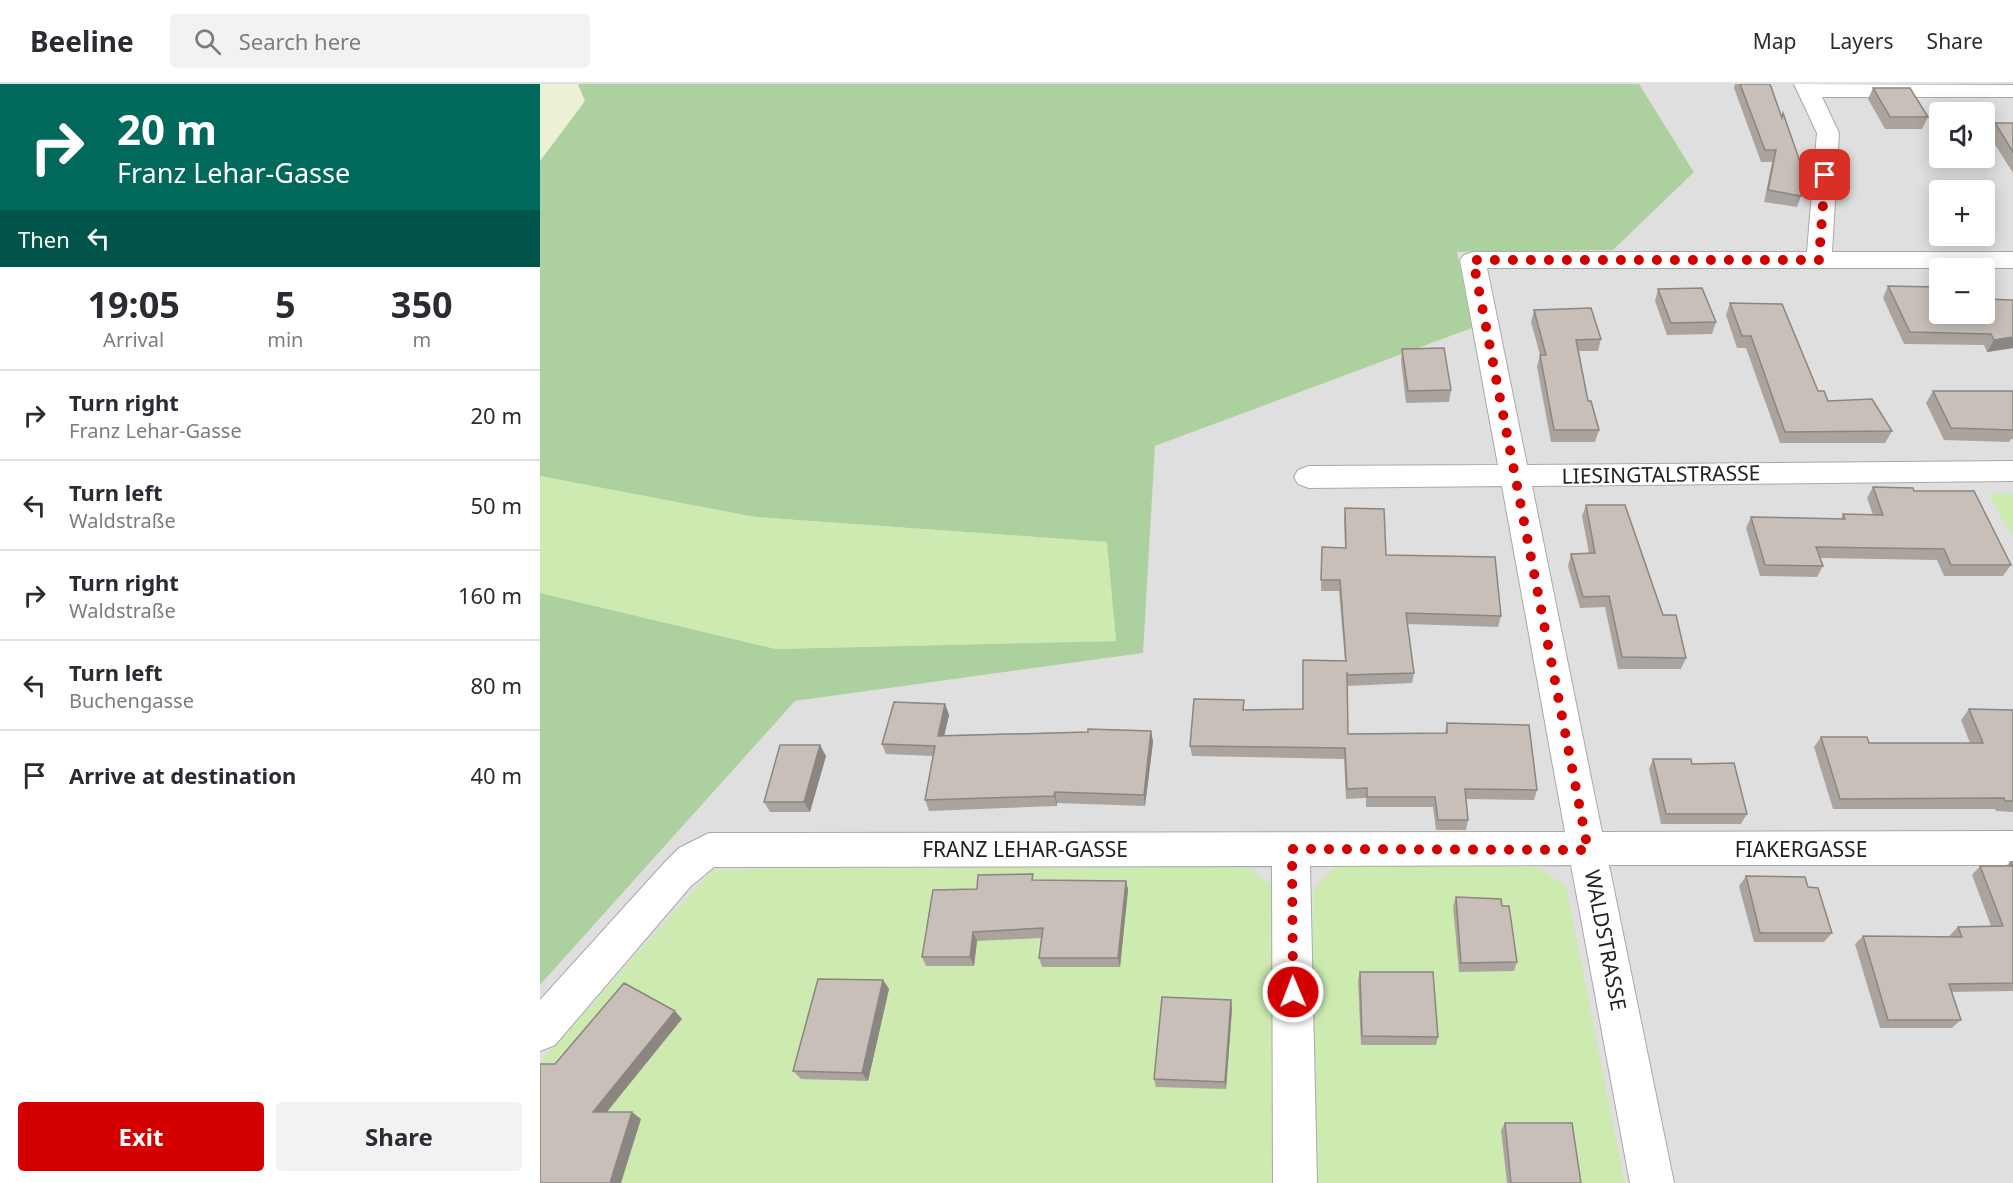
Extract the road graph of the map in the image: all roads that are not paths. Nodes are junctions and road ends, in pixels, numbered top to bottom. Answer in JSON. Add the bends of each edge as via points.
{"nodes":[{"id":1,"x":1808,"y":87,"type":"edge"},
{"id":2,"x":2013,"y":91,"type":"edge"},
{"id":3,"x":1819,"y":260,"type":"junction"},
{"id":4,"x":2013,"y":260,"type":"edge"},
{"id":5,"x":2013,"y":471,"type":"edge"},
{"id":6,"x":1516,"y":476,"type":"junction"},
{"id":7,"x":1309,"y":477,"type":"dead end"},
{"id":8,"x":2013,"y":848,"type":"edge"},
{"id":9,"x":1292,"y":849,"type":"junction"},
{"id":10,"x":1588,"y":850,"type":"junction"},
{"id":11,"x":540,"y":1031,"type":"edge"},
{"id":12,"x":1294,"y":1183,"type":"edge"},
{"id":13,"x":1653,"y":1183,"type":"edge"}],
"edges":[{"from":1,"to":2,"type":"street"},
{"from":1,"to":3,"type":"street","via":[[1828,133]]},
{"from":3,"to":4,"type":"street"},
{"from":3,"to":6,"type":"street","name":"WALDSTRASSE","via":[[1473,260]]},
{"from":5,"to":6,"type":"street","name":"LIESINGTALSTRASSE"},
{"from":6,"to":7,"type":"street","name":"LIESINGTALSTRASSE"},
{"from":6,"to":10,"type":"street","name":"WALDSTRASSE"},
{"from":8,"to":10,"type":"street","name":"FIAKERGASSE"},
{"from":9,"to":10,"type":"street","name":"FRANZ LEHAR-GASSE"},
{"from":9,"to":11,"type":"street","name":"FRANZ LEHAR-GASSE","via":[[709,850],[678,874]]},
{"from":9,"to":12,"type":"street"},
{"from":10,"to":13,"type":"street","name":"WALDSTRASSE"}]}
